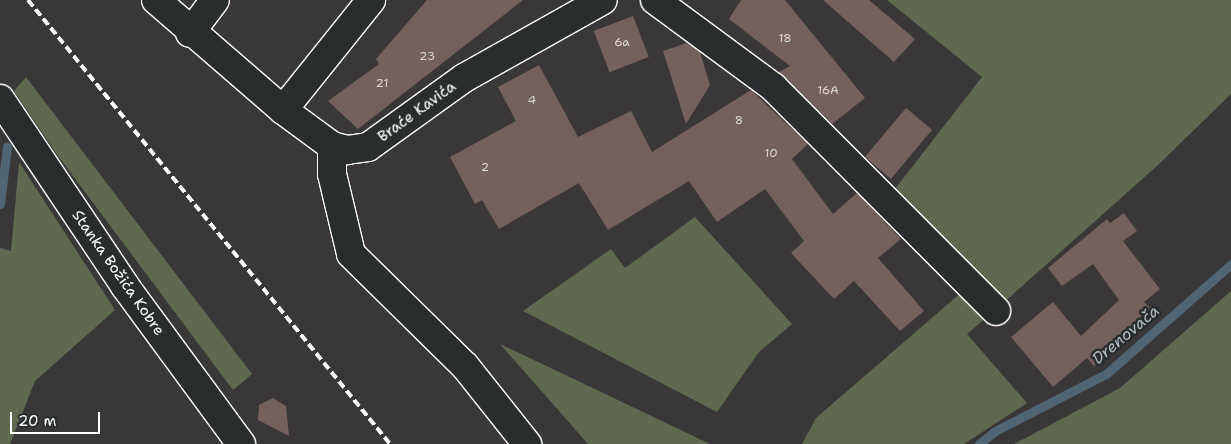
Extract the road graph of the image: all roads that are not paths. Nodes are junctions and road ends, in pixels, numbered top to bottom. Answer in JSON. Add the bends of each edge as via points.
{"nodes":[{"id":1,"x":156,"y":0,"type":"edge"},
{"id":2,"x":215,"y":0,"type":"edge"},
{"id":3,"x":371,"y":0,"type":"edge"},
{"id":4,"x":603,"y":0,"type":"edge"},
{"id":5,"x":655,"y":0,"type":"edge"},
{"id":6,"x":190,"y":33,"type":"junction"},
{"id":7,"x":0,"y":98,"type":"edge"},
{"id":8,"x":284,"y":110,"type":"junction"},
{"id":9,"x":332,"y":146,"type":"junction"},
{"id":10,"x":996,"y":311,"type":"dead end"},
{"id":11,"x":241,"y":444,"type":"edge"},
{"id":12,"x":527,"y":444,"type":"edge"}],
"edges":[{"from":1,"to":6,"type":"street"},
{"from":2,"to":6,"type":"street"},
{"from":3,"to":8,"type":"street"},
{"from":4,"to":9,"type":"street","name":"Braće Kavića","via":[[464,78],[368,147],[347,150]]},
{"from":5,"to":10,"type":"street","via":[[773,87]]},
{"from":6,"to":8,"type":"street"},
{"from":7,"to":11,"type":"street","name":"Stanka Božića Kobre","via":[[125,286]]},
{"from":8,"to":9,"type":"street"},
{"from":9,"to":12,"type":"street","via":[[332,174],[351,254],[465,366]]}]}
